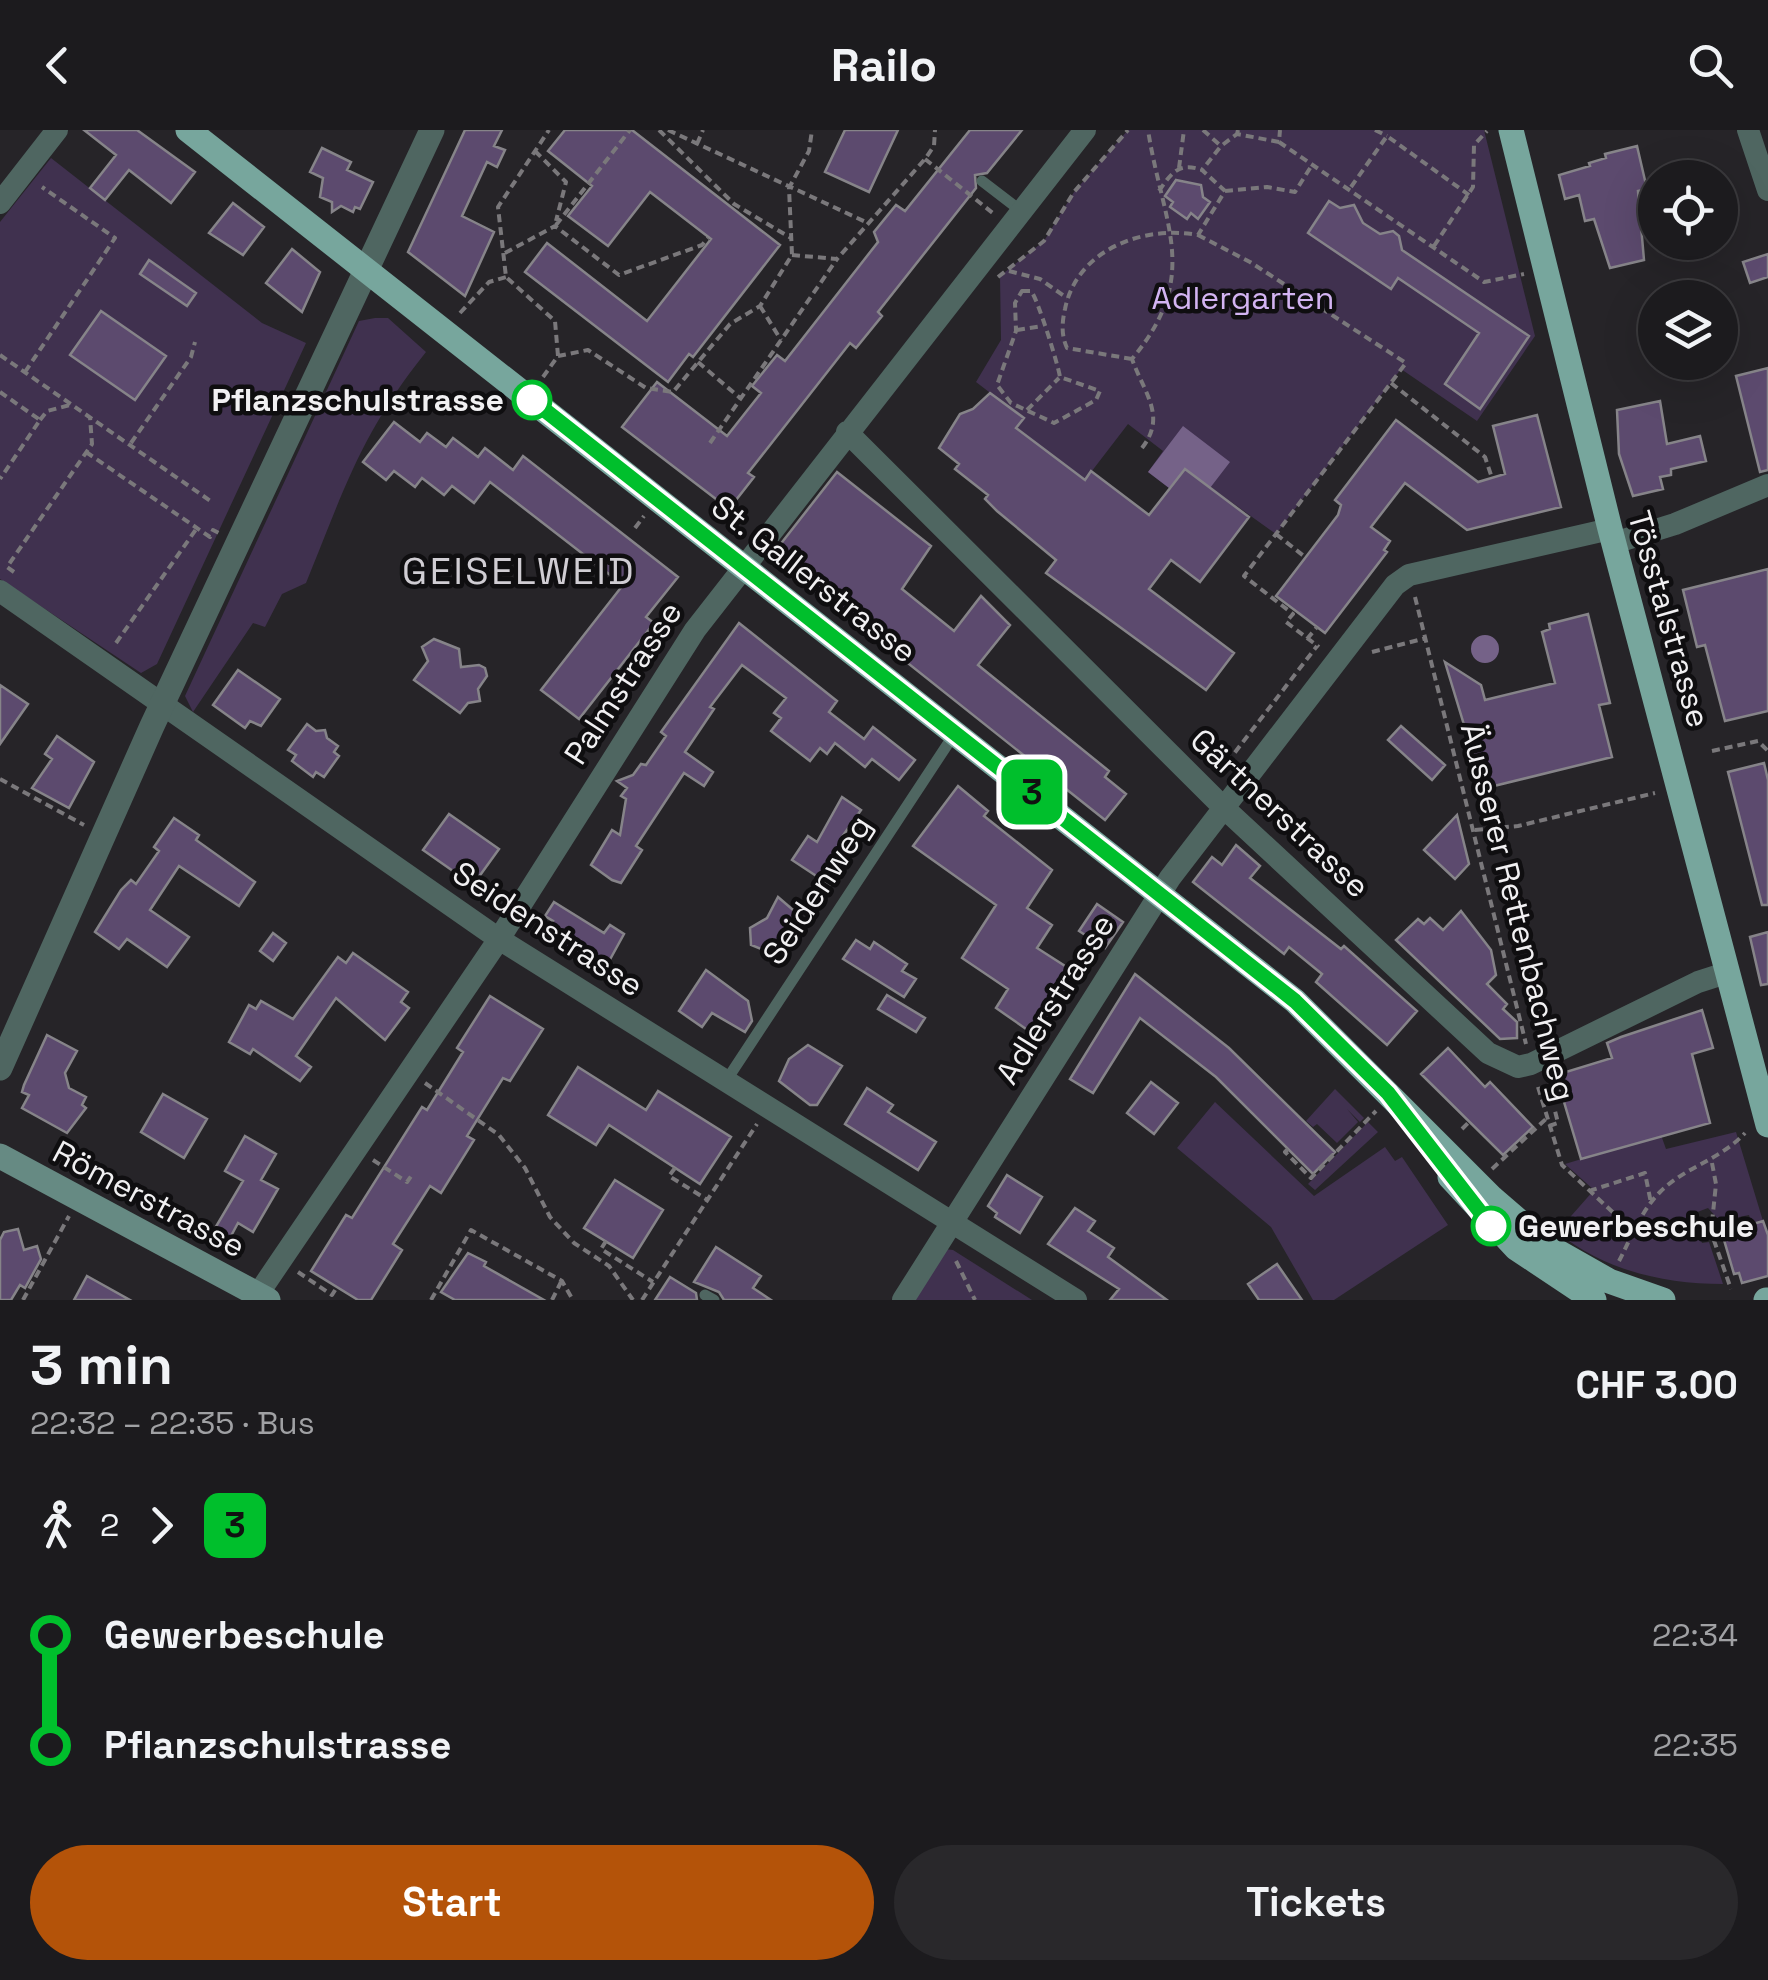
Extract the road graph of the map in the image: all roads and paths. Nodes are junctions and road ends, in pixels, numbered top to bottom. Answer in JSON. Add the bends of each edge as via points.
{"nodes":[{"id":1,"x":57,"y":130,"type":"edge"},
{"id":2,"x":188,"y":130,"type":"edge"},
{"id":3,"x":432,"y":130,"type":"edge"},
{"id":4,"x":549,"y":130,"type":"edge"},
{"id":5,"x":630,"y":130,"type":"edge"},
{"id":6,"x":659,"y":130,"type":"edge"},
{"id":7,"x":668,"y":130,"type":"edge"},
{"id":8,"x":702,"y":130,"type":"edge"},
{"id":9,"x":812,"y":130,"type":"edge"},
{"id":10,"x":935,"y":130,"type":"edge"},
{"id":11,"x":1085,"y":130,"type":"edge"},
{"id":12,"x":1148,"y":130,"type":"edge"},
{"id":13,"x":1184,"y":130,"type":"edge"},
{"id":14,"x":1203,"y":130,"type":"edge"},
{"id":15,"x":1280,"y":130,"type":"edge"},
{"id":16,"x":1375,"y":130,"type":"edge"},
{"id":17,"x":1492,"y":130,"type":"edge"},
{"id":18,"x":1511,"y":130,"type":"edge"},
{"id":19,"x":1748,"y":130,"type":"edge"},
{"id":20,"x":1238,"y":132,"type":"edge"},
{"id":21,"x":1387,"y":136,"type":"junction"},
{"id":22,"x":1279,"y":142,"type":"junction"},
{"id":23,"x":697,"y":144,"type":"junction"},
{"id":24,"x":1221,"y":146,"type":"junction"},
{"id":25,"x":535,"y":151,"type":"junction"},
{"id":26,"x":925,"y":159,"type":"junction"},
{"id":27,"x":1312,"y":165,"type":"junction"},
{"id":28,"x":1179,"y":168,"type":"junction"},
{"id":29,"x":1202,"y":170,"type":"junction"},
{"id":30,"x":23,"y":174,"type":"junction"},
{"id":31,"x":982,"y":180,"type":"dead end"},
{"id":32,"x":789,"y":188,"type":"junction"},
{"id":33,"x":1350,"y":188,"type":"junction"},
{"id":34,"x":1768,"y":190,"type":"edge"},
{"id":35,"x":1225,"y":191,"type":"junction"},
{"id":36,"x":1158,"y":192,"type":"junction"},
{"id":37,"x":1469,"y":195,"type":"junction"},
{"id":38,"x":0,"y":203,"type":"edge"},
{"id":39,"x":1015,"y":219,"type":"junction"},
{"id":40,"x":868,"y":224,"type":"junction"},
{"id":41,"x":555,"y":226,"type":"junction"},
{"id":42,"x":1170,"y":229,"type":"junction"},
{"id":43,"x":1198,"y":235,"type":"junction"},
{"id":44,"x":708,"y":238,"type":"dead end"},
{"id":45,"x":791,"y":238,"type":"junction"},
{"id":46,"x":1434,"y":246,"type":"junction"},
{"id":47,"x":504,"y":254,"type":"junction"},
{"id":48,"x":792,"y":255,"type":"junction"},
{"id":49,"x":838,"y":259,"type":"junction"},
{"id":50,"x":1009,"y":271,"type":"dead end"},
{"id":51,"x":366,"y":272,"type":"junction"},
{"id":52,"x":1524,"y":274,"type":"dead end"},
{"id":53,"x":506,"y":277,"type":"junction"},
{"id":54,"x":1067,"y":298,"type":"junction"},
{"id":55,"x":760,"y":306,"type":"junction"},
{"id":56,"x":458,"y":315,"type":"dead end"},
{"id":57,"x":1042,"y":326,"type":"junction"},
{"id":58,"x":1016,"y":330,"type":"junction"},
{"id":59,"x":782,"y":340,"type":"junction"},
{"id":60,"x":195,"y":342,"type":"dead end"},
{"id":61,"x":0,"y":355,"type":"edge"},
{"id":62,"x":558,"y":356,"type":"junction"},
{"id":63,"x":1132,"y":359,"type":"junction"},
{"id":64,"x":698,"y":362,"type":"junction"},
{"id":65,"x":25,"y":372,"type":"junction"},
{"id":66,"x":543,"y":377,"type":"dead end"},
{"id":67,"x":1060,"y":377,"type":"junction"},
{"id":68,"x":1391,"y":384,"type":"junction"},
{"id":69,"x":0,"y":392,"type":"edge"},
{"id":70,"x":742,"y":399,"type":"junction"},
{"id":71,"x":71,"y":404,"type":"junction"},
{"id":72,"x":1027,"y":410,"type":"junction"},
{"id":73,"x":90,"y":417,"type":"junction"},
{"id":74,"x":40,"y":420,"type":"junction"},
{"id":75,"x":847,"y":432,"type":"junction"},
{"id":76,"x":710,"y":443,"type":"dead end"},
{"id":77,"x":130,"y":445,"type":"junction"},
{"id":78,"x":1142,"y":448,"type":"dead end"},
{"id":79,"x":86,"y":452,"type":"junction"},
{"id":80,"x":1492,"y":478,"type":"dead end"},
{"id":81,"x":0,"y":479,"type":"edge"},
{"id":82,"x":1768,"y":485,"type":"edge"},
{"id":83,"x":212,"y":502,"type":"dead end"},
{"id":84,"x":646,"y":514,"type":"dead end"},
{"id":85,"x":197,"y":528,"type":"junction"},
{"id":86,"x":635,"y":528,"type":"dead end"},
{"id":87,"x":1276,"y":534,"type":"junction"},
{"id":88,"x":223,"y":536,"type":"dead end"},
{"id":89,"x":1612,"y":536,"type":"junction"},
{"id":90,"x":1306,"y":557,"type":"dead end"},
{"id":91,"x":742,"y":564,"type":"junction"},
{"id":92,"x":1409,"y":575,"type":"junction"},
{"id":93,"x":21,"y":577,"type":"dead end"},
{"id":94,"x":0,"y":590,"type":"edge"},
{"id":95,"x":1317,"y":627,"type":"dead end"},
{"id":96,"x":102,"y":632,"type":"dead end"},
{"id":97,"x":1307,"y":638,"type":"junction"},
{"id":98,"x":1426,"y":638,"type":"junction"},
{"id":99,"x":1317,"y":646,"type":"junction"},
{"id":100,"x":1345,"y":651,"type":"junction"},
{"id":101,"x":162,"y":704,"type":"junction"},
{"id":102,"x":956,"y":732,"type":"junction"},
{"id":103,"x":1712,"y":750,"type":"dead end"},
{"id":104,"x":1768,"y":751,"type":"edge"},
{"id":105,"x":1212,"y":776,"type":"dead end"},
{"id":106,"x":0,"y":779,"type":"edge"},
{"id":107,"x":1655,"y":792,"type":"dead end"},
{"id":108,"x":1223,"y":808,"type":"junction"},
{"id":109,"x":88,"y":826,"type":"dead end"},
{"id":110,"x":1475,"y":830,"type":"junction"},
{"id":111,"x":1160,"y":894,"type":"junction"},
{"id":112,"x":498,"y":939,"type":"junction"},
{"id":113,"x":1726,"y":973,"type":"junction"},
{"id":114,"x":1530,"y":1064,"type":"junction"},
{"id":115,"x":0,"y":1068,"type":"edge"},
{"id":116,"x":408,"y":1072,"type":"junction"},
{"id":117,"x":726,"y":1081,"type":"junction"},
{"id":118,"x":1382,"y":1102,"type":"junction"},
{"id":119,"x":768,"y":1107,"type":"junction"},
{"id":120,"x":1555,"y":1111,"type":"dead end"},
{"id":121,"x":1547,"y":1118,"type":"junction"},
{"id":122,"x":1470,"y":1121,"type":"dead end"},
{"id":123,"x":1550,"y":1126,"type":"junction"},
{"id":124,"x":1768,"y":1126,"type":"edge"},
{"id":125,"x":1462,"y":1128,"type":"dead end"},
{"id":126,"x":1741,"y":1137,"type":"dead end"},
{"id":127,"x":1288,"y":1149,"type":"dead end"},
{"id":128,"x":356,"y":1150,"type":"junction"},
{"id":129,"x":0,"y":1156,"type":"edge"},
{"id":130,"x":1712,"y":1162,"type":"junction"},
{"id":131,"x":675,"y":1168,"type":"dead end"},
{"id":132,"x":1483,"y":1174,"type":"dead end"},
{"id":133,"x":412,"y":1175,"type":"dead end"},
{"id":134,"x":1589,"y":1191,"type":"junction"},
{"id":135,"x":79,"y":1199,"type":"junction"},
{"id":136,"x":706,"y":1200,"type":"junction"},
{"id":137,"x":1651,"y":1203,"type":"junction"},
{"id":138,"x":952,"y":1222,"type":"junction"},
{"id":139,"x":1634,"y":1232,"type":"junction"},
{"id":140,"x":606,"y":1241,"type":"dead end"},
{"id":141,"x":954,"y":1246,"type":"dead end"},
{"id":142,"x":280,"y":1261,"type":"junction"},
{"id":143,"x":1615,"y":1270,"type":"dead end"},
{"id":144,"x":562,"y":1281,"type":"junction"},
{"id":145,"x":654,"y":1282,"type":"junction"},
{"id":146,"x":337,"y":1287,"type":"dead end"},
{"id":147,"x":1731,"y":1290,"type":"dead end"},
{"id":148,"x":260,"y":1298,"type":"edge"},
{"id":149,"x":23,"y":1300,"type":"edge"},
{"id":150,"x":432,"y":1300,"type":"edge"},
{"id":151,"x":552,"y":1300,"type":"edge"},
{"id":152,"x":573,"y":1300,"type":"edge"},
{"id":153,"x":633,"y":1300,"type":"edge"},
{"id":154,"x":642,"y":1300,"type":"edge"},
{"id":155,"x":904,"y":1300,"type":"edge"},
{"id":156,"x":975,"y":1300,"type":"edge"},
{"id":157,"x":1076,"y":1300,"type":"edge"},
{"id":158,"x":1594,"y":1300,"type":"edge"},
{"id":159,"x":1660,"y":1300,"type":"edge"}],
"edges":[{"from":1,"to":30,"type":"street"},
{"from":2,"to":51,"type":"main road","name":"St. Gallerstrasse"},
{"from":3,"to":51,"type":"street"},
{"from":4,"to":25,"type":"path"},
{"from":5,"to":41,"type":"path"},
{"from":6,"to":45,"type":"path","via":[[733,206]]},
{"from":7,"to":23,"type":"path"},
{"from":8,"to":23,"type":"path"},
{"from":9,"to":32,"type":"path"},
{"from":10,"to":26,"type":"path"},
{"from":11,"to":39,"type":"street","name":"Palmstrasse"},
{"from":12,"to":36,"type":"path"},
{"from":13,"to":28,"type":"path"},
{"from":14,"to":24,"type":"path"},
{"from":15,"to":22,"type":"path"},
{"from":16,"to":21,"type":"path"},
{"from":17,"to":37,"type":"path","via":[[1474,145]]},
{"from":18,"to":89,"type":"main road","name":"Tösstalstrasse"},
{"from":19,"to":34,"type":"street"},
{"from":20,"to":22,"type":"path"},
{"from":20,"to":24,"type":"path"},
{"from":21,"to":33,"type":"path"},
{"from":21,"to":37,"type":"path"},
{"from":22,"to":27,"type":"path"},
{"from":23,"to":32,"type":"path"},
{"from":24,"to":29,"type":"path"},
{"from":25,"to":41,"type":"path","via":[[566,182]]},
{"from":25,"to":47,"type":"path","via":[[498,206]]},
{"from":26,"to":39,"type":"path"},
{"from":26,"to":40,"type":"path"},
{"from":27,"to":33,"type":"path"},
{"from":27,"to":35,"type":"path","via":[[1295,192]]},
{"from":28,"to":29,"type":"path"},
{"from":28,"to":36,"type":"path"},
{"from":29,"to":35,"type":"path"},
{"from":30,"to":38,"type":"street"},
{"from":30,"to":65,"type":"path","via":[[114,238]]},
{"from":31,"to":39,"type":"lane"},
{"from":32,"to":40,"type":"path"},
{"from":32,"to":45,"type":"path"},
{"from":33,"to":46,"type":"path"},
{"from":35,"to":43,"type":"path"},
{"from":36,"to":42,"type":"path"},
{"from":37,"to":46,"type":"path"},
{"from":39,"to":75,"type":"street","name":"Palmstrasse"},
{"from":40,"to":49,"type":"path"},
{"from":41,"to":44,"type":"path","via":[[619,274]]},
{"from":41,"to":47,"type":"path"},
{"from":42,"to":43,"type":"path"},
{"from":42,"to":54,"type":"path","via":[[1107,249]]},
{"from":42,"to":63,"type":"path","via":[[1170,299]]},
{"from":43,"to":68,"type":"path","via":[[1406,363]]},
{"from":45,"to":48,"type":"path"},
{"from":46,"to":52,"type":"path","via":[[1484,282]]},
{"from":47,"to":53,"type":"path"},
{"from":48,"to":49,"type":"path"},
{"from":48,"to":55,"type":"path"},
{"from":49,"to":59,"type":"path"},
{"from":50,"to":54,"type":"path","via":[[1040,279]]},
{"from":51,"to":91,"type":"main road","name":"St. Gallerstrasse"},
{"from":51,"to":101,"type":"street"},
{"from":53,"to":56,"type":"path","via":[[489,282]]},
{"from":53,"to":62,"type":"path","via":[[555,322]]},
{"from":54,"to":63,"type":"path","via":[[1067,348]]},
{"from":55,"to":59,"type":"path"},
{"from":55,"to":64,"type":"path","via":[[730,324]]},
{"from":57,"to":58,"type":"path"},
{"from":57,"to":58,"type":"path","via":[[1040,300],[1026,290],[1013,309]]},
{"from":57,"to":67,"type":"path"},
{"from":58,"to":72,"type":"path","via":[[997,385],[1002,396]]},
{"from":59,"to":70,"type":"path"},
{"from":60,"to":77,"type":"path"},
{"from":61,"to":65,"type":"path"},
{"from":62,"to":64,"type":"path","via":[[588,350],[646,388],[673,392]]},
{"from":62,"to":66,"type":"path"},
{"from":63,"to":78,"type":"path","via":[[1156,420]]},
{"from":64,"to":70,"type":"path"},
{"from":65,"to":71,"type":"path"},
{"from":67,"to":72,"type":"path"},
{"from":67,"to":72,"type":"path","via":[[1095,387],[1098,398],[1054,423]]},
{"from":68,"to":80,"type":"path","via":[[1486,457]]},
{"from":68,"to":87,"type":"path"},
{"from":69,"to":74,"type":"path"},
{"from":70,"to":76,"type":"path"},
{"from":71,"to":73,"type":"path"},
{"from":71,"to":74,"type":"path"},
{"from":73,"to":77,"type":"path"},
{"from":73,"to":79,"type":"path","via":[[92,444]]},
{"from":74,"to":81,"type":"path"},
{"from":75,"to":91,"type":"street","name":"Palmstrasse"},
{"from":75,"to":108,"type":"street","name":"Gärtnerstrasse"},
{"from":77,"to":83,"type":"path"},
{"from":79,"to":85,"type":"path"},
{"from":79,"to":93,"type":"path","via":[[7,567]]},
{"from":82,"to":89,"type":"street","via":[[1675,524]]},
{"from":84,"to":86,"type":"path"},
{"from":85,"to":88,"type":"path"},
{"from":85,"to":96,"type":"path","via":[[118,644]]},
{"from":87,"to":90,"type":"path"},
{"from":87,"to":97,"type":"path","via":[[1244,576],[1292,614],[1286,622]]},
{"from":89,"to":92,"type":"street"},
{"from":89,"to":113,"type":"main road","name":"Tösstalstrasse"},
{"from":91,"to":102,"type":"main road","name":"St. Gallerstrasse"},
{"from":91,"to":112,"type":"street","name":"Palmstrasse"},
{"from":92,"to":98,"type":"path","name":"Äusserer Rettenbachweg"},
{"from":92,"to":100,"type":"street","name":"Adlerstrasse"},
{"from":94,"to":101,"type":"street","name":"Seidenstrasse"},
{"from":95,"to":97,"type":"path"},
{"from":97,"to":99,"type":"path"},
{"from":98,"to":100,"type":"path","via":[[1363,654]]},
{"from":98,"to":110,"type":"path","name":"Äusserer Rettenbachweg"},
{"from":99,"to":100,"type":"path"},
{"from":99,"to":105,"type":"path"},
{"from":100,"to":108,"type":"street","name":"Adlerstrasse"},
{"from":101,"to":112,"type":"street","name":"Seidenstrasse"},
{"from":101,"to":115,"type":"street"},
{"from":102,"to":111,"type":"main road","name":"St. Gallerstrasse"},
{"from":102,"to":117,"type":"lane","name":"Seidenweg"},
{"from":103,"to":104,"type":"path","via":[[1758,741]]},
{"from":106,"to":109,"type":"path"},
{"from":107,"to":110,"type":"path"},
{"from":108,"to":111,"type":"street","name":"Adlerstrasse"},
{"from":108,"to":114,"type":"street","name":"Gärtnerstrasse","via":[[1488,1053],[1518,1067]]},
{"from":110,"to":114,"type":"path","name":"Äusserer Rettenbachweg"},
{"from":111,"to":118,"type":"main road","name":"St. Gallerstrasse","via":[[1295,1001]]},
{"from":111,"to":138,"type":"street","name":"Adlerstrasse"},
{"from":112,"to":116,"type":"street","name":"Palmstrasse"},
{"from":112,"to":117,"type":"street","name":"Seidenstrasse"},
{"from":113,"to":114,"type":"street"},
{"from":113,"to":124,"type":"main road","name":"Tösstalstrasse"},
{"from":114,"to":121,"type":"path","name":"Äusserer Rettenbachweg"},
{"from":116,"to":128,"type":"street","name":"Palmstrasse"},
{"from":116,"to":153,"type":"path","via":[[500,1135],[550,1217],[609,1266]]},
{"from":117,"to":119,"type":"street","name":"Seidenstrasse"},
{"from":118,"to":127,"type":"path","via":[[1312,1178]]},
{"from":118,"to":158,"type":"main road","name":"St. Gallerstrasse","via":[[1492,1226]]},
{"from":118,"to":159,"type":"main road","name":"St. Gallerstrasse","via":[[1550,1248]]},
{"from":119,"to":136,"type":"path"},
{"from":119,"to":138,"type":"street","name":"Seidenstrasse"},
{"from":120,"to":123,"type":"path","via":[[1558,1123]]},
{"from":121,"to":123,"type":"path","name":"Äusserer Rettenbachweg"},
{"from":121,"to":132,"type":"path"},
{"from":122,"to":125,"type":"path"},
{"from":123,"to":134,"type":"path","name":"Äusserer Rettenbachweg","via":[[1562,1165]]},
{"from":126,"to":130,"type":"path"},
{"from":128,"to":133,"type":"path","via":[[408,1182]]},
{"from":128,"to":142,"type":"street","name":"Palmstrasse"},
{"from":129,"to":135,"type":"main road","name":"Römerstrasse"},
{"from":130,"to":137,"type":"path","via":[[1680,1177]]},
{"from":130,"to":147,"type":"path","via":[[1711,1232]]},
{"from":131,"to":136,"type":"path","via":[[669,1176]]},
{"from":134,"to":137,"type":"path","via":[[1645,1173]]},
{"from":134,"to":139,"type":"path","name":"Äusserer Rettenbachweg"},
{"from":135,"to":148,"type":"main road","name":"Römerstrasse"},
{"from":135,"to":149,"type":"path"},
{"from":136,"to":145,"type":"path"},
{"from":137,"to":139,"type":"path"},
{"from":138,"to":155,"type":"street","name":"Adlerstrasse"},
{"from":138,"to":157,"type":"street","name":"Seidenstrasse"},
{"from":139,"to":143,"type":"path"},
{"from":140,"to":145,"type":"path","via":[[601,1249]]},
{"from":141,"to":156,"type":"path"},
{"from":142,"to":146,"type":"path","via":[[332,1295]]},
{"from":142,"to":148,"type":"street","name":"Palmstrasse"},
{"from":144,"to":150,"type":"path","via":[[471,1230]]},
{"from":144,"to":151,"type":"path"},
{"from":144,"to":152,"type":"path"},
{"from":145,"to":154,"type":"path"}]}
